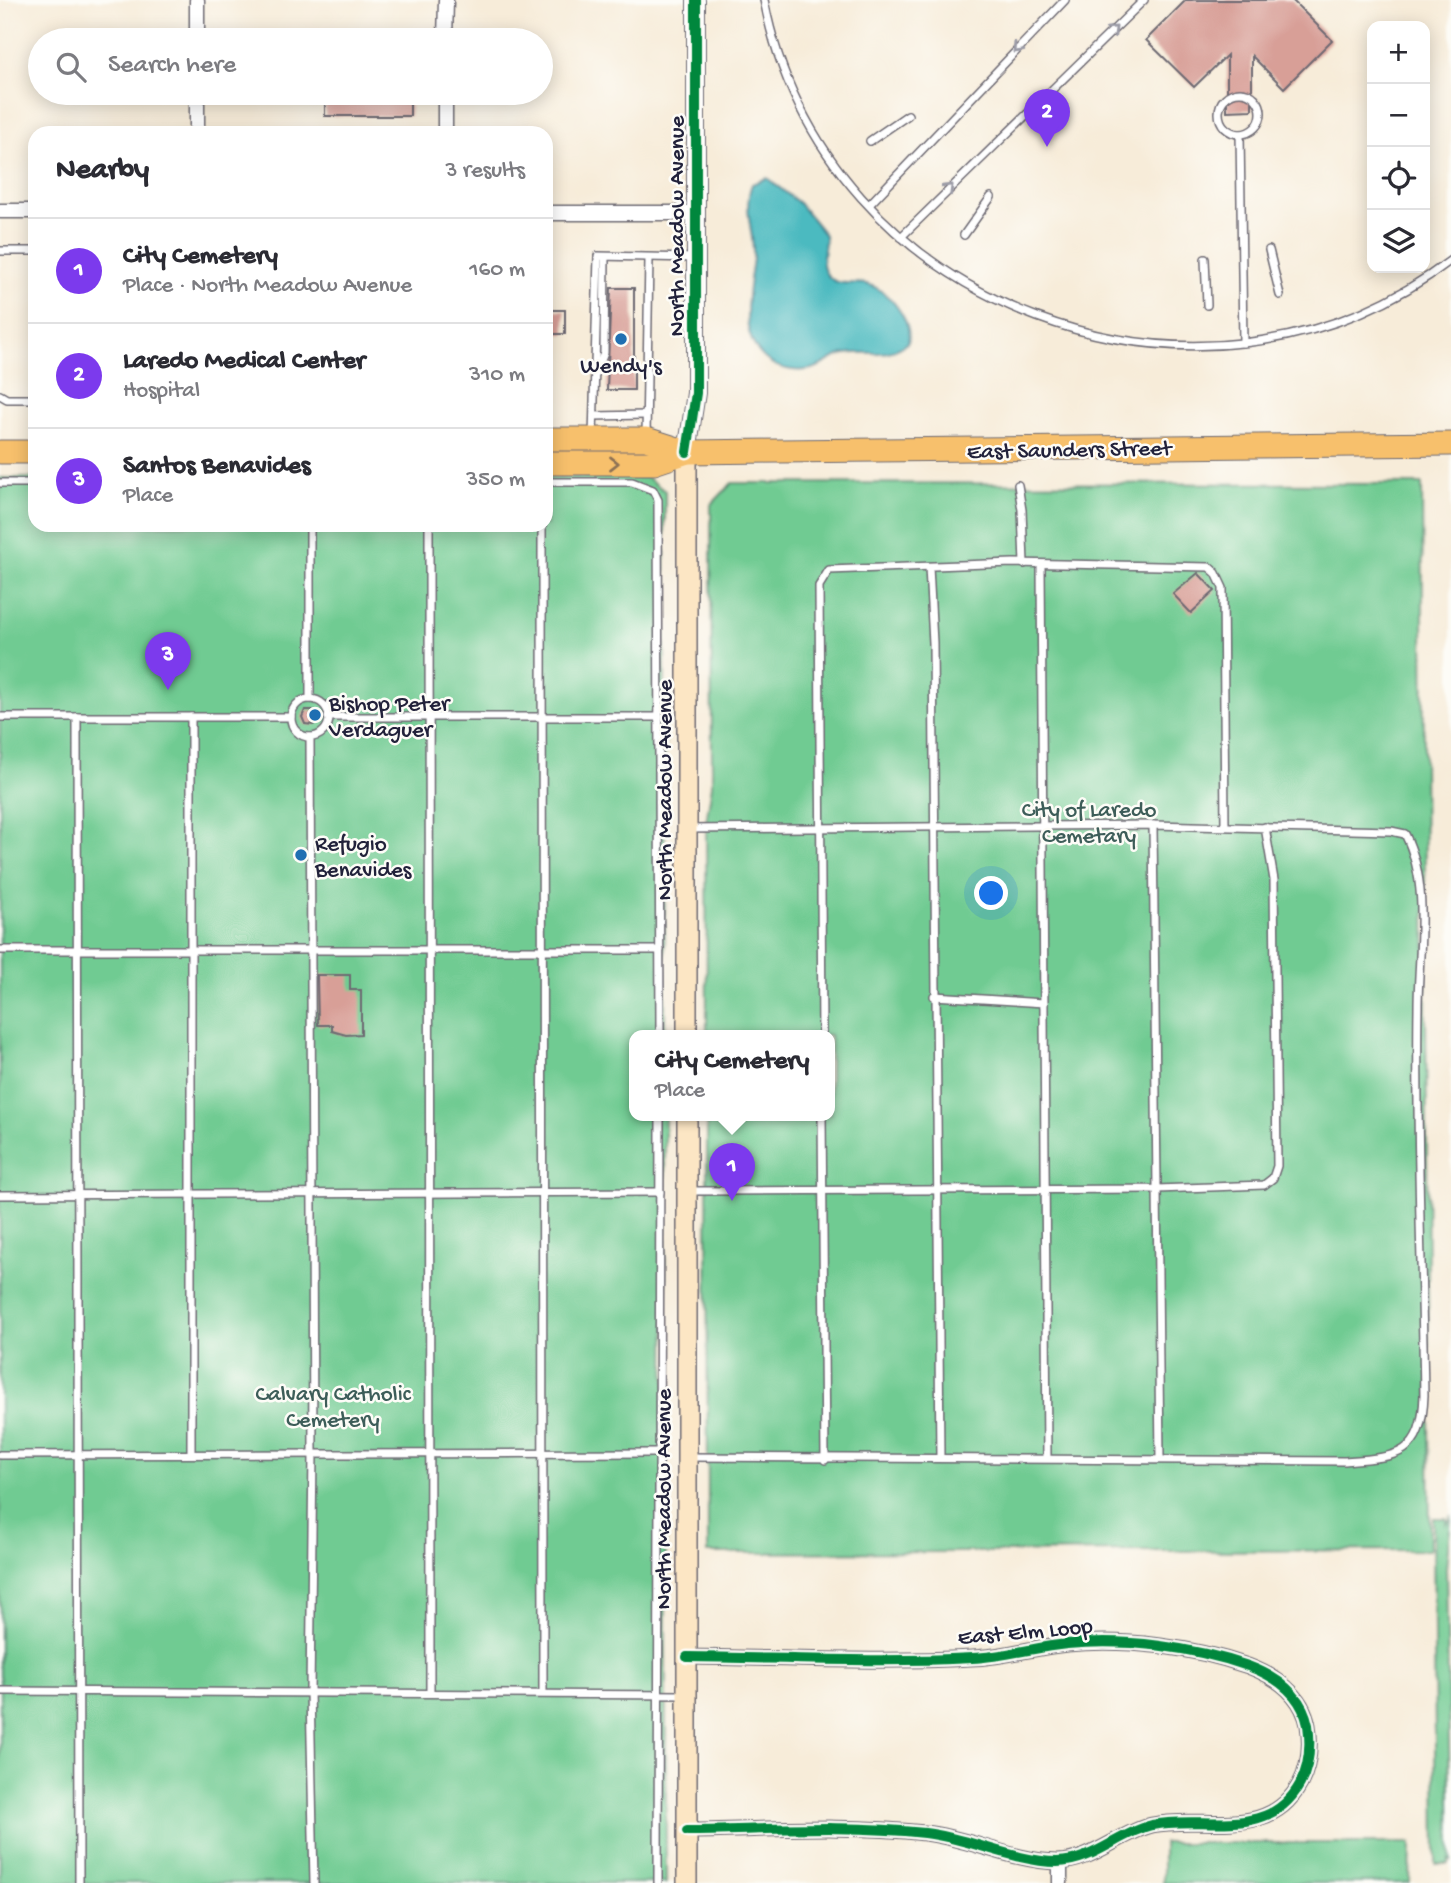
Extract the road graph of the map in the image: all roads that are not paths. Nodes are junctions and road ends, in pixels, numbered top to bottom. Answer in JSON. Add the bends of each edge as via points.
{"nodes":[{"id":1,"x":197,"y":0,"type":"edge"},
{"id":2,"x":446,"y":0,"type":"edge"},
{"id":3,"x":696,"y":0,"type":"edge"},
{"id":4,"x":764,"y":0,"type":"edge"},
{"id":5,"x":1065,"y":0,"type":"edge"},
{"id":6,"x":1144,"y":0,"type":"edge"},
{"id":7,"x":197,"y":28,"type":"edge"},
{"id":8,"x":445,"y":28,"type":"edge"},
{"id":9,"x":197,"y":105,"type":"edge"},
{"id":10,"x":445,"y":105,"type":"edge"},
{"id":11,"x":908,"y":115,"type":"dead end"},
{"id":12,"x":197,"y":126,"type":"edge"},
{"id":13,"x":445,"y":126,"type":"edge"},
{"id":14,"x":1240,"y":134,"type":"junction"},
{"id":15,"x":870,"y":141,"type":"dead end"},
{"id":16,"x":991,"y":197,"type":"dead end"},
{"id":17,"x":869,"y":205,"type":"junction"},
{"id":18,"x":0,"y":211,"type":"edge"},
{"id":19,"x":28,"y":211,"type":"edge"},
{"id":20,"x":553,"y":213,"type":"edge"},
{"id":21,"x":696,"y":213,"type":"junction"},
{"id":22,"x":964,"y":235,"type":"dead end"},
{"id":23,"x":901,"y":237,"type":"junction"},
{"id":24,"x":1269,"y":250,"type":"dead end"},
{"id":25,"x":0,"y":251,"type":"edge"},
{"id":26,"x":28,"y":251,"type":"edge"},
{"id":27,"x":649,"y":258,"type":"junction"},
{"id":28,"x":696,"y":258,"type":"junction"},
{"id":29,"x":1205,"y":259,"type":"dead end"},
{"id":30,"x":1451,"y":260,"type":"edge"},
{"id":31,"x":1280,"y":295,"type":"dead end"},
{"id":32,"x":1208,"y":305,"type":"dead end"},
{"id":33,"x":1243,"y":343,"type":"junction"},
{"id":34,"x":0,"y":395,"type":"edge"},
{"id":35,"x":28,"y":399,"type":"edge"},
{"id":36,"x":646,"y":415,"type":"junction"},
{"id":37,"x":593,"y":427,"type":"junction"},
{"id":38,"x":553,"y":437,"type":"edge"},
{"id":39,"x":646,"y":439,"type":"junction"},
{"id":40,"x":1451,"y":444,"type":"edge"},
{"id":41,"x":0,"y":452,"type":"edge"},
{"id":42,"x":28,"y":452,"type":"edge"},
{"id":43,"x":687,"y":452,"type":"junction"},
{"id":44,"x":553,"y":463,"type":"edge"},
{"id":45,"x":553,"y":482,"type":"edge"},
{"id":46,"x":0,"y":483,"type":"edge"},
{"id":47,"x":28,"y":483,"type":"edge"},
{"id":48,"x":1018,"y":485,"type":"dead end"},
{"id":49,"x":310,"y":532,"type":"edge"},
{"id":50,"x":429,"y":532,"type":"edge"},
{"id":51,"x":542,"y":532,"type":"edge"},
{"id":52,"x":1024,"y":564,"type":"junction"},
{"id":53,"x":1041,"y":565,"type":"junction"},
{"id":54,"x":929,"y":566,"type":"junction"},
{"id":55,"x":310,"y":699,"type":"junction"},
{"id":56,"x":0,"y":717,"type":"edge"},
{"id":57,"x":77,"y":717,"type":"junction"},
{"id":58,"x":191,"y":717,"type":"junction"},
{"id":59,"x":291,"y":717,"type":"junction"},
{"id":60,"x":328,"y":717,"type":"junction"},
{"id":61,"x":429,"y":717,"type":"junction"},
{"id":62,"x":542,"y":717,"type":"junction"},
{"id":63,"x":659,"y":717,"type":"junction"},
{"id":64,"x":310,"y":737,"type":"junction"},
{"id":65,"x":1153,"y":825,"type":"junction"},
{"id":66,"x":1043,"y":826,"type":"junction"},
{"id":67,"x":1225,"y":826,"type":"junction"},
{"id":68,"x":932,"y":827,"type":"junction"},
{"id":69,"x":1265,"y":827,"type":"junction"},
{"id":70,"x":820,"y":828,"type":"junction"},
{"id":71,"x":687,"y":829,"type":"junction"},
{"id":72,"x":0,"y":950,"type":"edge"},
{"id":73,"x":77,"y":950,"type":"junction"},
{"id":74,"x":191,"y":950,"type":"junction"},
{"id":75,"x":311,"y":950,"type":"junction"},
{"id":76,"x":429,"y":950,"type":"junction"},
{"id":77,"x":542,"y":950,"type":"junction"},
{"id":78,"x":660,"y":950,"type":"junction"},
{"id":79,"x":934,"y":996,"type":"junction"},
{"id":80,"x":1044,"y":1003,"type":"junction"},
{"id":81,"x":660,"y":1030,"type":"edge"},
{"id":82,"x":687,"y":1030,"type":"edge"},
{"id":83,"x":822,"y":1030,"type":"edge"},
{"id":84,"x":660,"y":1121,"type":"edge"},
{"id":85,"x":687,"y":1121,"type":"edge"},
{"id":86,"x":822,"y":1121,"type":"edge"},
{"id":87,"x":1157,"y":1189,"type":"junction"},
{"id":88,"x":936,"y":1190,"type":"junction"},
{"id":89,"x":1045,"y":1190,"type":"junction"},
{"id":90,"x":687,"y":1191,"type":"junction"},
{"id":91,"x":823,"y":1191,"type":"junction"},
{"id":92,"x":542,"y":1192,"type":"junction"},
{"id":93,"x":660,"y":1192,"type":"junction"},
{"id":94,"x":430,"y":1193,"type":"junction"},
{"id":95,"x":191,"y":1194,"type":"junction"},
{"id":96,"x":311,"y":1194,"type":"junction"},
{"id":97,"x":0,"y":1195,"type":"edge"},
{"id":98,"x":78,"y":1195,"type":"junction"},
{"id":99,"x":430,"y":1453,"type":"junction"},
{"id":100,"x":543,"y":1453,"type":"junction"},
{"id":101,"x":660,"y":1453,"type":"junction"},
{"id":102,"x":191,"y":1454,"type":"junction"},
{"id":103,"x":313,"y":1454,"type":"junction"},
{"id":104,"x":0,"y":1455,"type":"edge"},
{"id":105,"x":79,"y":1455,"type":"junction"},
{"id":106,"x":687,"y":1457,"type":"junction"},
{"id":107,"x":940,"y":1458,"type":"junction"},
{"id":108,"x":1046,"y":1458,"type":"junction"},
{"id":109,"x":1160,"y":1459,"type":"junction"},
{"id":110,"x":825,"y":1460,"type":"junction"},
{"id":111,"x":687,"y":1657,"type":"junction"},
{"id":112,"x":0,"y":1691,"type":"edge"},
{"id":113,"x":79,"y":1691,"type":"junction"},
{"id":114,"x":310,"y":1691,"type":"junction"},
{"id":115,"x":430,"y":1692,"type":"junction"},
{"id":116,"x":543,"y":1693,"type":"junction"},
{"id":117,"x":658,"y":1695,"type":"junction"},
{"id":118,"x":687,"y":1695,"type":"junction"},
{"id":119,"x":687,"y":1831,"type":"junction"},
{"id":120,"x":1060,"y":1862,"type":"junction"},
{"id":121,"x":79,"y":1883,"type":"edge"},
{"id":122,"x":314,"y":1883,"type":"edge"},
{"id":123,"x":658,"y":1883,"type":"edge"},
{"id":124,"x":687,"y":1883,"type":"edge"},
{"id":125,"x":1060,"y":1883,"type":"edge"}],
"edges":[{"from":1,"to":7,"type":"street"},
{"from":2,"to":8,"type":"street"},
{"from":3,"to":21,"type":"street","name":"North Meadow Avenue"},
{"from":4,"to":17,"type":"lane","via":[[805,115]]},
{"from":5,"to":17,"type":"lane","one_way":true},
{"from":23,"to":6,"type":"lane","one_way":true},
{"from":9,"to":12,"type":"street"},
{"from":10,"to":13,"type":"street"},
{"from":11,"to":15,"type":"lane"},
{"from":14,"to":14,"type":"lane","via":[[1228,130],[1218,114],[1222,101],[1239,92],[1253,96],[1261,116],[1254,129]]},
{"from":14,"to":33,"type":"lane"},
{"from":16,"to":22,"type":"lane"},
{"from":17,"to":23,"type":"lane"},
{"from":18,"to":19,"type":"street"},
{"from":20,"to":21,"type":"street"},
{"from":21,"to":28,"type":"street","name":"North Meadow Avenue"},
{"from":23,"to":33,"type":"lane","via":[[1002,304],[1077,332],[1158,345]]},
{"from":24,"to":31,"type":"lane"},
{"from":25,"to":26,"type":"lane"},
{"from":27,"to":28,"type":"lane"},
{"from":27,"to":36,"type":"lane"},
{"from":27,"to":37,"type":"lane","via":[[598,256]]},
{"from":28,"to":43,"type":"street","name":"North Meadow Avenue","via":[[696,393]]},
{"from":29,"to":32,"type":"lane"},
{"from":30,"to":33,"type":"lane","via":[[1360,312],[1306,331]]},
{"from":34,"to":35,"type":"lane"},
{"from":36,"to":37,"type":"lane"},
{"from":36,"to":39,"type":"lane"},
{"from":37,"to":38,"type":"main road","name":"East Saunders Street"},
{"from":37,"to":39,"type":"main road","name":"East Saunders Street"},
{"from":39,"to":43,"type":"main road","name":"East Saunders Street"},
{"from":40,"to":43,"type":"main road","name":"East Saunders Street"},
{"from":41,"to":42,"type":"main road"},
{"from":44,"to":43,"type":"main road","name":"East Saunders Street","one_way":true,"via":[[653,463]]},
{"from":43,"to":71,"type":"main road","name":"North Meadow Avenue"},
{"from":45,"to":63,"type":"lane","via":[[632,482],[653,490],[658,500]]},
{"from":46,"to":47,"type":"lane"},
{"from":48,"to":52,"type":"lane"},
{"from":49,"to":55,"type":"lane"},
{"from":50,"to":61,"type":"lane"},
{"from":51,"to":62,"type":"lane"},
{"from":52,"to":53,"type":"lane"},
{"from":52,"to":54,"type":"lane"},
{"from":53,"to":66,"type":"lane"},
{"from":53,"to":67,"type":"lane","via":[[1196,565],[1216,573],[1223,589]]},
{"from":54,"to":68,"type":"lane"},
{"from":54,"to":70,"type":"lane","via":[[829,570],[818,586]]},
{"from":55,"to":59,"type":"lane","via":[[295,706]]},
{"from":55,"to":60,"type":"lane","via":[[321,702]]},
{"from":56,"to":57,"type":"lane"},
{"from":57,"to":58,"type":"lane"},
{"from":57,"to":73,"type":"lane"},
{"from":58,"to":59,"type":"lane"},
{"from":58,"to":74,"type":"lane"},
{"from":59,"to":64,"type":"lane","via":[[294,729]]},
{"from":60,"to":61,"type":"lane"},
{"from":60,"to":64,"type":"lane","via":[[324,731]]},
{"from":61,"to":62,"type":"lane"},
{"from":61,"to":76,"type":"lane"},
{"from":62,"to":63,"type":"lane"},
{"from":62,"to":77,"type":"lane"},
{"from":63,"to":78,"type":"lane"},
{"from":64,"to":75,"type":"lane"},
{"from":65,"to":66,"type":"lane"},
{"from":65,"to":67,"type":"lane"},
{"from":65,"to":87,"type":"lane"},
{"from":66,"to":68,"type":"lane"},
{"from":66,"to":80,"type":"lane"},
{"from":67,"to":69,"type":"lane"},
{"from":68,"to":70,"type":"lane"},
{"from":68,"to":79,"type":"lane"},
{"from":69,"to":87,"type":"lane","via":[[1274,880],[1277,1166],[1264,1185]]},
{"from":69,"to":109,"type":"lane","via":[[1391,831],[1405,834],[1414,852],[1420,904],[1423,1416],[1409,1448],[1385,1458]]},
{"from":70,"to":71,"type":"lane"},
{"from":70,"to":83,"type":"lane"},
{"from":71,"to":82,"type":"main road","name":"North Meadow Avenue"},
{"from":72,"to":73,"type":"lane"},
{"from":73,"to":74,"type":"lane"},
{"from":73,"to":98,"type":"lane"},
{"from":74,"to":75,"type":"lane"},
{"from":74,"to":95,"type":"lane"},
{"from":75,"to":76,"type":"lane"},
{"from":75,"to":96,"type":"lane"},
{"from":76,"to":77,"type":"lane"},
{"from":76,"to":94,"type":"lane"},
{"from":77,"to":78,"type":"lane"},
{"from":77,"to":92,"type":"lane"},
{"from":78,"to":81,"type":"lane"},
{"from":79,"to":80,"type":"lane"},
{"from":79,"to":88,"type":"lane"},
{"from":80,"to":89,"type":"lane"},
{"from":84,"to":93,"type":"lane"},
{"from":85,"to":90,"type":"main road","name":"North Meadow Avenue"},
{"from":86,"to":91,"type":"lane"},
{"from":87,"to":89,"type":"lane"},
{"from":87,"to":109,"type":"lane"},
{"from":88,"to":89,"type":"lane"},
{"from":88,"to":91,"type":"lane"},
{"from":88,"to":107,"type":"lane"},
{"from":89,"to":108,"type":"lane"},
{"from":90,"to":91,"type":"lane"},
{"from":90,"to":106,"type":"main road","name":"North Meadow Avenue"},
{"from":91,"to":110,"type":"lane"},
{"from":92,"to":93,"type":"lane"},
{"from":92,"to":94,"type":"lane"},
{"from":92,"to":100,"type":"lane"},
{"from":93,"to":101,"type":"lane"},
{"from":94,"to":96,"type":"lane"},
{"from":94,"to":99,"type":"lane"},
{"from":95,"to":96,"type":"lane"},
{"from":95,"to":98,"type":"lane"},
{"from":95,"to":102,"type":"lane"},
{"from":96,"to":103,"type":"lane"},
{"from":97,"to":98,"type":"lane"},
{"from":98,"to":105,"type":"lane"},
{"from":99,"to":100,"type":"lane"},
{"from":99,"to":103,"type":"lane"},
{"from":99,"to":115,"type":"lane"},
{"from":100,"to":101,"type":"lane"},
{"from":100,"to":116,"type":"lane"},
{"from":101,"to":117,"type":"lane"},
{"from":102,"to":103,"type":"lane"},
{"from":102,"to":105,"type":"lane"},
{"from":103,"to":114,"type":"lane"},
{"from":104,"to":105,"type":"lane"},
{"from":105,"to":113,"type":"lane"},
{"from":106,"to":110,"type":"lane"},
{"from":106,"to":111,"type":"main road","name":"North Meadow Avenue"},
{"from":107,"to":108,"type":"lane"},
{"from":107,"to":110,"type":"lane"},
{"from":108,"to":109,"type":"lane"},
{"from":111,"to":118,"type":"main road","name":"North Meadow Avenue"},
{"from":111,"to":120,"type":"street","name":"East Elm Loop","via":[[974,1658],[1066,1644],[1143,1645],[1246,1665],[1284,1685],[1297,1700],[1307,1720],[1309,1760],[1296,1792],[1284,1805],[1245,1822],[1150,1826],[1086,1856]]},
{"from":112,"to":113,"type":"lane"},
{"from":113,"to":114,"type":"lane"},
{"from":113,"to":121,"type":"lane"},
{"from":114,"to":115,"type":"lane"},
{"from":114,"to":122,"type":"lane"},
{"from":115,"to":116,"type":"lane"},
{"from":116,"to":117,"type":"lane"},
{"from":117,"to":118,"type":"lane"},
{"from":117,"to":123,"type":"lane"},
{"from":118,"to":119,"type":"main road","name":"North Meadow Avenue"},
{"from":119,"to":120,"type":"street","name":"East Elm Loop","via":[[884,1829],[926,1833]]},
{"from":119,"to":124,"type":"main road","name":"North Meadow Avenue"},
{"from":120,"to":125,"type":"street"}]}
